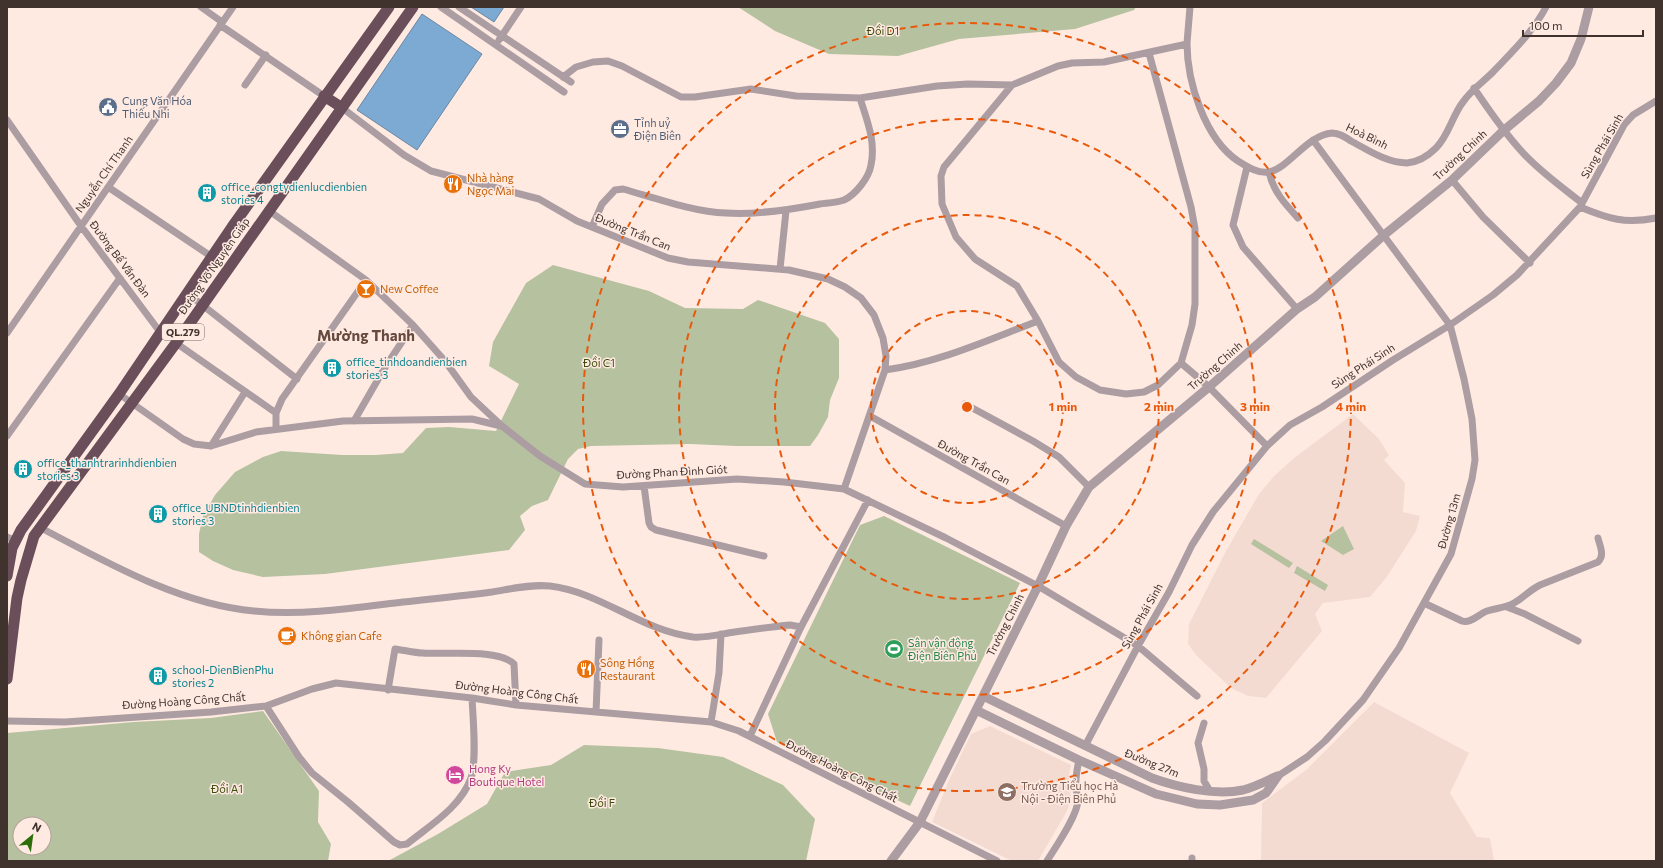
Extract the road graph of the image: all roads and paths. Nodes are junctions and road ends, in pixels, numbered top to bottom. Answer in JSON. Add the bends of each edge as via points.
{"nodes":[{"id":1,"x":201,"y":7,"type":"edge"},
{"id":2,"x":232,"y":7,"type":"edge"},
{"id":3,"x":389,"y":7,"type":"edge"},
{"id":4,"x":413,"y":7,"type":"edge"},
{"id":5,"x":441,"y":7,"type":"edge"},
{"id":6,"x":459,"y":7,"type":"edge"},
{"id":7,"x":521,"y":7,"type":"edge"},
{"id":8,"x":1190,"y":7,"type":"edge"},
{"id":9,"x":1546,"y":7,"type":"edge"},
{"id":10,"x":1589,"y":7,"type":"edge"},
{"id":11,"x":221,"y":24,"type":"junction"},
{"id":12,"x":502,"y":36,"type":"junction"},
{"id":13,"x":1187,"y":44,"type":"junction"},
{"id":14,"x":496,"y":45,"type":"junction"},
{"id":15,"x":1149,"y":53,"type":"junction"},
{"id":16,"x":266,"y":56,"type":"junction"},
{"id":17,"x":563,"y":77,"type":"junction"},
{"id":18,"x":571,"y":82,"type":"dead end"},
{"id":19,"x":245,"y":85,"type":"dead end"},
{"id":20,"x":1012,"y":85,"type":"junction"},
{"id":21,"x":1474,"y":88,"type":"junction"},
{"id":22,"x":564,"y":92,"type":"dead end"},
{"id":23,"x":324,"y":96,"type":"junction"},
{"id":24,"x":860,"y":98,"type":"junction"},
{"id":25,"x":1656,"y":101,"type":"edge"},
{"id":26,"x":341,"y":107,"type":"junction"},
{"id":27,"x":7,"y":120,"type":"edge"},
{"id":28,"x":1503,"y":131,"type":"junction"},
{"id":29,"x":1313,"y":140,"type":"junction"},
{"id":30,"x":1247,"y":167,"type":"junction"},
{"id":31,"x":1269,"y":172,"type":"junction"},
{"id":32,"x":1452,"y":180,"type":"junction"},
{"id":33,"x":108,"y":187,"type":"junction"},
{"id":34,"x":1581,"y":205,"type":"junction"},
{"id":35,"x":268,"y":210,"type":"junction"},
{"id":36,"x":786,"y":211,"type":"junction"},
{"id":37,"x":1298,"y":218,"type":"dead end"},
{"id":38,"x":1656,"y":218,"type":"edge"},
{"id":39,"x":81,"y":226,"type":"junction"},
{"id":40,"x":592,"y":228,"type":"junction"},
{"id":41,"x":1384,"y":235,"type":"junction"},
{"id":42,"x":212,"y":257,"type":"junction"},
{"id":43,"x":1530,"y":263,"type":"junction"},
{"id":44,"x":780,"y":269,"type":"junction"},
{"id":45,"x":120,"y":278,"type":"junction"},
{"id":46,"x":366,"y":280,"type":"junction"},
{"id":47,"x":187,"y":293,"type":"junction"},
{"id":48,"x":202,"y":304,"type":"junction"},
{"id":49,"x":1297,"y":309,"type":"junction"},
{"id":50,"x":1038,"y":321,"type":"junction"},
{"id":51,"x":413,"y":325,"type":"junction"},
{"id":52,"x":1450,"y":325,"type":"junction"},
{"id":53,"x":160,"y":332,"type":"junction"},
{"id":54,"x":7,"y":333,"type":"edge"},
{"id":55,"x":176,"y":343,"type":"junction"},
{"id":56,"x":1181,"y":363,"type":"junction"},
{"id":57,"x":885,"y":370,"type":"junction"},
{"id":58,"x":296,"y":378,"type":"junction"},
{"id":59,"x":1210,"y":388,"type":"junction"},
{"id":60,"x":245,"y":392,"type":"junction"},
{"id":61,"x":119,"y":394,"type":"junction"},
{"id":62,"x":132,"y":404,"type":"junction"},
{"id":63,"x":965,"y":404,"type":"dead end"},
{"id":64,"x":276,"y":413,"type":"junction"},
{"id":65,"x":870,"y":416,"type":"junction"},
{"id":66,"x":354,"y":421,"type":"junction"},
{"id":67,"x":502,"y":426,"type":"junction"},
{"id":68,"x":276,"y":429,"type":"junction"},
{"id":69,"x":7,"y":436,"type":"edge"},
{"id":70,"x":211,"y":446,"type":"junction"},
{"id":71,"x":1267,"y":446,"type":"junction"},
{"id":72,"x":78,"y":450,"type":"junction"},
{"id":73,"x":91,"y":460,"type":"junction"},
{"id":74,"x":644,"y":486,"type":"junction"},
{"id":75,"x":1089,"y":487,"type":"junction"},
{"id":76,"x":844,"y":489,"type":"junction"},
{"id":77,"x":868,"y":500,"type":"junction"},
{"id":78,"x":1066,"y":526,"type":"junction"},
{"id":79,"x":41,"y":528,"type":"junction"},
{"id":80,"x":1598,"y":538,"type":"dead end"},
{"id":81,"x":11,"y":539,"type":"edge"},
{"id":82,"x":764,"y":556,"type":"dead end"},
{"id":83,"x":7,"y":576,"type":"edge"},
{"id":84,"x":1038,"y":586,"type":"junction"},
{"id":85,"x":1424,"y":603,"type":"junction"},
{"id":86,"x":1507,"y":607,"type":"junction"},
{"id":87,"x":801,"y":627,"type":"junction"},
{"id":88,"x":721,"y":634,"type":"junction"},
{"id":89,"x":599,"y":640,"type":"dead end"},
{"id":90,"x":1578,"y":641,"type":"dead end"},
{"id":91,"x":1138,"y":646,"type":"junction"},
{"id":92,"x":7,"y":679,"type":"edge"},
{"id":93,"x":388,"y":690,"type":"junction"},
{"id":94,"x":983,"y":696,"type":"junction"},
{"id":95,"x":1197,"y":696,"type":"dead end"},
{"id":96,"x":472,"y":698,"type":"junction"},
{"id":97,"x":516,"y":705,"type":"junction"},
{"id":98,"x":266,"y":706,"type":"junction"},
{"id":99,"x":976,"y":710,"type":"junction"},
{"id":100,"x":596,"y":712,"type":"junction"},
{"id":101,"x":7,"y":721,"type":"edge"},
{"id":102,"x":711,"y":722,"type":"junction"},
{"id":103,"x":1204,"y":723,"type":"dead end"},
{"id":104,"x":1043,"y":725,"type":"junction"},
{"id":105,"x":750,"y":736,"type":"junction"},
{"id":106,"x":1036,"y":739,"type":"junction"},
{"id":107,"x":1085,"y":746,"type":"junction"},
{"id":108,"x":1079,"y":760,"type":"junction"},
{"id":109,"x":1278,"y":776,"type":"junction"},
{"id":110,"x":1210,"y":791,"type":"junction"},
{"id":111,"x":920,"y":822,"type":"junction"},
{"id":112,"x":891,"y":861,"type":"edge"},
{"id":113,"x":997,"y":861,"type":"edge"},
{"id":114,"x":1047,"y":861,"type":"edge"}],
"edges":[{"from":1,"to":11,"type":"street"},
{"from":2,"to":11,"type":"street","name":"Nguyễn Chí Thanh"},
{"from":3,"to":23,"type":"highway","name":"Đường Võ Nguyên Giáp","number":"QL.279"},
{"from":4,"to":26,"type":"highway","name":"Đường Võ Nguyên Giáp","number":"QL.279"},
{"from":5,"to":14,"type":"street"},
{"from":6,"to":12,"type":"street"},
{"from":7,"to":12,"type":"street"},
{"from":8,"to":13,"type":"street"},
{"from":9,"to":21,"type":"street","name":"Hoà Bình","via":[[1538,22],[1508,56]]},
{"from":10,"to":28,"type":"street","name":"Trường Chinh","via":[[1571,63],[1539,102]]},
{"from":11,"to":16,"type":"street"},
{"from":11,"to":33,"type":"street","name":"Nguyễn Chí Thanh"},
{"from":12,"to":14,"type":"street"},
{"from":12,"to":17,"type":"street"},
{"from":13,"to":15,"type":"street"},
{"from":13,"to":30,"type":"street","via":[[1191,76],[1205,120],[1224,150]]},
{"from":14,"to":22,"type":"street"},
{"from":15,"to":20,"type":"street","via":[[1104,62],[1058,66]]},
{"from":15,"to":56,"type":"street","via":[[1195,228],[1195,304]]},
{"from":16,"to":19,"type":"street"},
{"from":16,"to":23,"type":"street"},
{"from":17,"to":18,"type":"street"},
{"from":17,"to":24,"type":"street","via":[[576,67],[608,61],[681,97],[751,89],[796,96]]},
{"from":20,"to":24,"type":"street","via":[[937,86]]},
{"from":20,"to":50,"type":"street","via":[[944,167],[940,176],[942,204],[960,242],[975,259],[1017,286]]},
{"from":21,"to":28,"type":"street"},
{"from":21,"to":29,"type":"street","name":"Hoà Bình","via":[[1462,102],[1447,134],[1437,147],[1419,160],[1407,163],[1393,161],[1333,133]]},
{"from":23,"to":26,"type":"highway"},
{"from":23,"to":42,"type":"highway","name":"Đường Võ Nguyên Giáp","number":"QL.279"},
{"from":24,"to":36,"type":"street","via":[[874,144],[871,167],[863,181],[854,193],[844,200]]},
{"from":25,"to":34,"type":"street","name":"Sùng Phái Sinh","via":[[1633,115],[1624,125]]},
{"from":26,"to":35,"type":"highway","name":"Đường Võ Nguyên Giáp","number":"QL.279"},
{"from":26,"to":40,"type":"street","name":"Đường Trần Can","via":[[404,155],[431,171],[539,199]]},
{"from":27,"to":39,"type":"street","name":"Đường Bế Văn Đàn"},
{"from":28,"to":32,"type":"street","name":"Trường Chinh"},
{"from":28,"to":34,"type":"street","via":[[1546,175]]},
{"from":29,"to":31,"type":"street","name":"Hoà Bình"},
{"from":29,"to":41,"type":"street","name":"Đường 13m"},
{"from":30,"to":31,"type":"street","via":[[1259,172]]},
{"from":30,"to":49,"type":"street","via":[[1233,225],[1243,247]]},
{"from":31,"to":37,"type":"street","via":[[1278,194]]},
{"from":32,"to":41,"type":"street","name":"Trường Chinh"},
{"from":32,"to":43,"type":"street","via":[[1502,237]]},
{"from":33,"to":39,"type":"street","name":"Nguyễn Chí Thanh"},
{"from":33,"to":42,"type":"street"},
{"from":34,"to":38,"type":"street","via":[[1610,219],[1624,221]]},
{"from":34,"to":43,"type":"street","name":"Sùng Phái Sinh"},
{"from":35,"to":46,"type":"street","name":"Đường Phan Đình Giót"},
{"from":35,"to":48,"type":"highway","name":"Đường Võ Nguyên Giáp","number":"QL.279"},
{"from":36,"to":40,"type":"street","via":[[726,213],[680,205],[623,189],[615,190],[602,204]]},
{"from":36,"to":44,"type":"street"},
{"from":39,"to":45,"type":"street","name":"Đường Bế Văn Đàn"},
{"from":39,"to":54,"type":"street","name":"Nguyễn Chí Thanh"},
{"from":40,"to":44,"type":"street","name":"Đường Trần Can","via":[[668,258]]},
{"from":41,"to":49,"type":"street","name":"Trường Chinh"},
{"from":41,"to":52,"type":"street","name":"Đường 13m"},
{"from":42,"to":47,"type":"highway","name":"Đường Võ Nguyên Giáp","number":"QL.279"},
{"from":43,"to":52,"type":"street","name":"Sùng Phái Sinh","via":[[1493,295]]},
{"from":44,"to":57,"type":"street","name":"Đường Trần Can","via":[[828,279],[861,298],[874,316],[883,338]]},
{"from":45,"to":53,"type":"street","name":"Đường Bế Văn Đàn"},
{"from":45,"to":69,"type":"street"},
{"from":46,"to":51,"type":"street","name":"Đường Phan Đình Giót"},
{"from":46,"to":58,"type":"street"},
{"from":47,"to":48,"type":"street"},
{"from":47,"to":53,"type":"highway","name":"Đường Võ Nguyên Giáp","number":"QL.279"},
{"from":48,"to":55,"type":"highway","name":"Đường Võ Nguyên Giáp","number":"QL.279"},
{"from":48,"to":58,"type":"street"},
{"from":49,"to":59,"type":"street","name":"Trường Chinh"},
{"from":50,"to":56,"type":"street","via":[[1059,362],[1076,377],[1100,390],[1126,394],[1144,392],[1158,385]]},
{"from":50,"to":57,"type":"street","via":[[954,353],[916,365]]},
{"from":51,"to":66,"type":"street"},
{"from":51,"to":67,"type":"street","name":"Đường Phan Đình Giót","via":[[445,361],[471,397]]},
{"from":52,"to":71,"type":"street","name":"Sùng Phái Sinh","via":[[1290,425]]},
{"from":52,"to":85,"type":"street","name":"Đường 13m","via":[[1469,406],[1475,460],[1451,554]]},
{"from":53,"to":55,"type":"highway"},
{"from":53,"to":61,"type":"highway","name":"Đường Võ Nguyên Giáp","number":"QL.279"},
{"from":55,"to":60,"type":"street"},
{"from":55,"to":62,"type":"highway","name":"Đường Võ Nguyên Giáp","number":"QL.279"},
{"from":56,"to":59,"type":"street"},
{"from":57,"to":65,"type":"street","name":"Đường Trần Can"},
{"from":58,"to":64,"type":"street"},
{"from":59,"to":71,"type":"street"},
{"from":59,"to":75,"type":"street","name":"Trường Chinh"},
{"from":60,"to":64,"type":"street"},
{"from":60,"to":70,"type":"street"},
{"from":61,"to":62,"type":"street"},
{"from":61,"to":72,"type":"highway","name":"Đường Võ Nguyên Giáp","number":"QL.279"},
{"from":62,"to":70,"type":"street","via":[[183,439],[194,444]]},
{"from":62,"to":73,"type":"highway","name":"Đường Võ Nguyên Giáp","number":"QL.279"},
{"from":63,"to":75,"type":"street","via":[[1059,457]]},
{"from":64,"to":68,"type":"street"},
{"from":65,"to":76,"type":"street","name":"Đường Trần Can"},
{"from":65,"to":78,"type":"street","name":"Đường Trần Can"},
{"from":66,"to":67,"type":"street","via":[[472,419]]},
{"from":66,"to":68,"type":"street"},
{"from":67,"to":74,"type":"street","name":"Đường Phan Đình Giót","via":[[540,456],[585,484]]},
{"from":68,"to":70,"type":"street","via":[[256,432]]},
{"from":71,"to":91,"type":"street","name":"Sùng Phái Sinh","via":[[1213,512],[1192,545]]},
{"from":72,"to":73,"type":"highway"},
{"from":72,"to":81,"type":"highway","name":"Đường Võ Nguyên Giáp","number":"QL.279","via":[[21,530]]},
{"from":73,"to":79,"type":"highway","name":"Đường Võ Nguyên Giáp","number":"QL.279"},
{"from":74,"to":76,"type":"street","name":"Đường Phan Đình Giót","via":[[737,480]]},
{"from":74,"to":82,"type":"street","via":[[649,523],[656,530]]},
{"from":75,"to":78,"type":"street","name":"Trường Chinh"},
{"from":76,"to":77,"type":"street","name":"Đường Phan Đình Giót"},
{"from":77,"to":84,"type":"street","name":"Đường Phan Đình Giót"},
{"from":77,"to":87,"type":"street"},
{"from":78,"to":84,"type":"street","name":"Trường Chinh"},
{"from":79,"to":88,"type":"street","via":[[109,564],[208,604],[290,613],[344,609],[526,586],[550,586],[574,591],[678,634],[695,637]]},
{"from":79,"to":92,"type":"highway","name":"Đường Võ Nguyên Giáp","number":"QL.279","via":[[34,536],[21,580]]},
{"from":80,"to":86,"type":"street","via":[[1602,558],[1598,562],[1540,585]]},
{"from":81,"to":83,"type":"highway","name":"Đường Võ Nguyên Giáp","number":"QL.279"},
{"from":84,"to":91,"type":"street","name":"Đường Phan Đình Giót"},
{"from":84,"to":94,"type":"street","name":"Trường Chinh"},
{"from":85,"to":86,"type":"street","via":[[1465,622],[1487,611]]},
{"from":85,"to":109,"type":"street","name":"Đường 13m","via":[[1399,648],[1364,700],[1307,757]]},
{"from":86,"to":90,"type":"street"},
{"from":87,"to":88,"type":"street","via":[[790,624]]},
{"from":87,"to":105,"type":"street"},
{"from":88,"to":102,"type":"street","via":[[719,673]]},
{"from":89,"to":100,"type":"street"},
{"from":91,"to":95,"type":"street","name":"Đường Phan Đình Giót"},
{"from":91,"to":107,"type":"street","name":"Sùng Phái Sinh"},
{"from":93,"to":96,"type":"street","name":"Đường Hoàng Công Chất"},
{"from":93,"to":97,"type":"street","via":[[395,649],[422,653],[492,655],[508,659],[514,664]]},
{"from":93,"to":98,"type":"street","name":"Đường Hoàng Công Chất","via":[[336,684],[312,689]]},
{"from":94,"to":99,"type":"street","name":"Trường Chinh"},
{"from":94,"to":104,"type":"street","name":"Đường 27m"},
{"from":96,"to":97,"type":"street","name":"Đường Hoàng Công Chất"},
{"from":96,"to":98,"type":"street","via":[[474,765],[467,788],[439,818],[403,845],[394,842],[312,773]]},
{"from":97,"to":100,"type":"street","name":"Đường Hoàng Công Chất"},
{"from":98,"to":101,"type":"street","name":"Đường Hoàng Công Chất","via":[[65,722]]},
{"from":99,"to":106,"type":"street"},
{"from":99,"to":111,"type":"street","name":"Trường Chinh"},
{"from":100,"to":102,"type":"street","name":"Đường Hoàng Công Chất"},
{"from":102,"to":105,"type":"street","name":"Đường Hoàng Công Chất"},
{"from":103,"to":110,"type":"street","via":[[1198,743],[1204,781]]},
{"from":104,"to":106,"type":"street"},
{"from":104,"to":107,"type":"street","name":"Đường 27m"},
{"from":105,"to":111,"type":"street","name":"Đường Hoàng Công Chất"},
{"from":106,"to":108,"type":"street"},
{"from":107,"to":108,"type":"street"},
{"from":107,"to":110,"type":"street","name":"Đường 27m","via":[[1152,778],[1186,789]]},
{"from":108,"to":109,"type":"street","via":[[1156,794],[1197,804],[1220,805],[1253,800],[1266,793]]},
{"from":108,"to":114,"type":"street","via":[[1076,774],[1076,808]]},
{"from":109,"to":110,"type":"street","name":"Đường 27m","via":[[1242,790]]},
{"from":111,"to":112,"type":"street","name":"Trường Chinh"},
{"from":111,"to":113,"type":"street","name":"Đường Hoàng Công Chất"}]}
